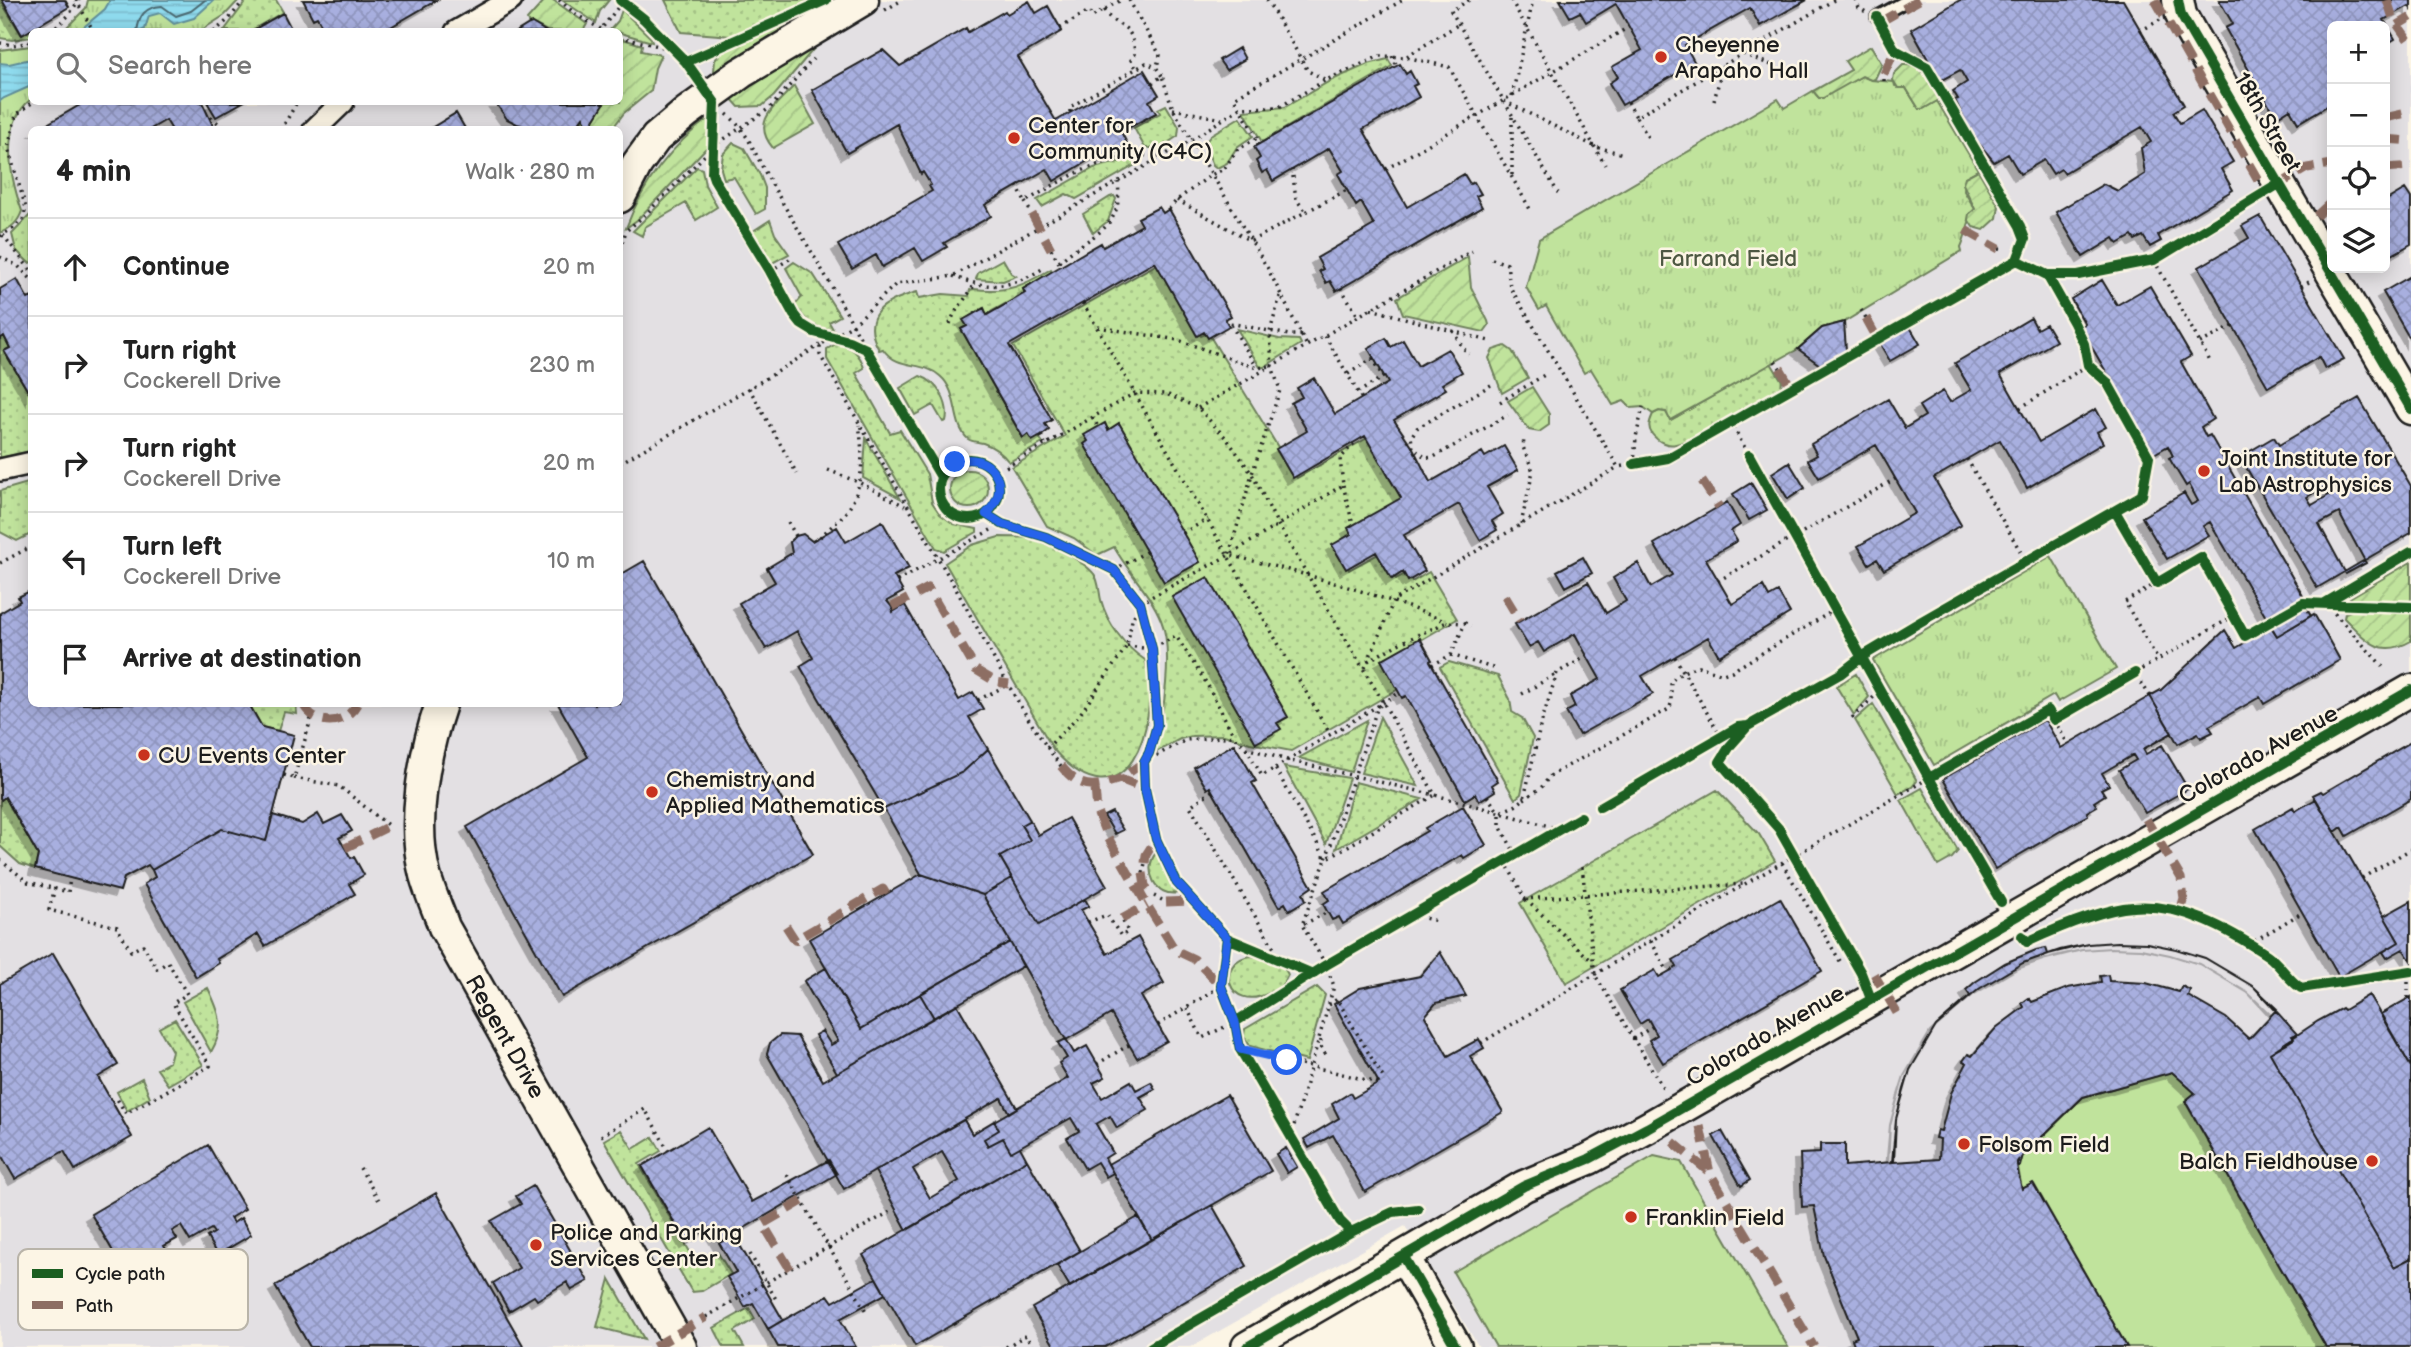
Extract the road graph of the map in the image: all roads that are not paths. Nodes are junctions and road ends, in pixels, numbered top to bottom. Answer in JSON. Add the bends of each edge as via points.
{"nodes":[{"id":1,"x":511,"y":0,"type":"edge"},
{"id":2,"x":1908,"y":0,"type":"edge"},
{"id":3,"x":873,"y":6,"type":"edge"},
{"id":4,"x":2172,"y":9,"type":"edge"},
{"id":5,"x":1877,"y":18,"type":"dead end"},
{"id":6,"x":463,"y":28,"type":"edge"},
{"id":7,"x":340,"y":105,"type":"edge"},
{"id":8,"x":318,"y":126,"type":"edge"},
{"id":9,"x":623,"y":191,"type":"edge"},
{"id":10,"x":2411,"y":409,"type":"edge"},
{"id":11,"x":28,"y":464,"type":"edge"},
{"id":12,"x":0,"y":470,"type":"edge"},
{"id":13,"x":2411,"y":690,"type":"edge"},
{"id":14,"x":440,"y":707,"type":"edge"},
{"id":15,"x":1404,"y":1256,"type":"junction"},
{"id":16,"x":681,"y":1347,"type":"edge"},
{"id":17,"x":1247,"y":1347,"type":"edge"},
{"id":18,"x":1455,"y":1347,"type":"edge"}],
"edges":[{"from":1,"to":6,"type":"street"},
{"from":2,"to":5,"type":"lane"},
{"from":3,"to":9,"type":"street","via":[[741,73],[687,112],[656,138]]},
{"from":4,"to":10,"type":"street","name":"18th Street","via":[[2181,15]]},
{"from":7,"to":8,"type":"street"},
{"from":11,"to":12,"type":"street"},
{"from":13,"to":15,"type":"street","name":"Colorado Avenue","via":[[1647,1128],[1524,1186]]},
{"from":14,"to":16,"type":"street","name":"Regent Drive","via":[[420,796],[419,842],[425,875],[444,927]]},
{"from":15,"to":17,"type":"street","name":"Colorado Avenue"},
{"from":15,"to":18,"type":"street"}]}
